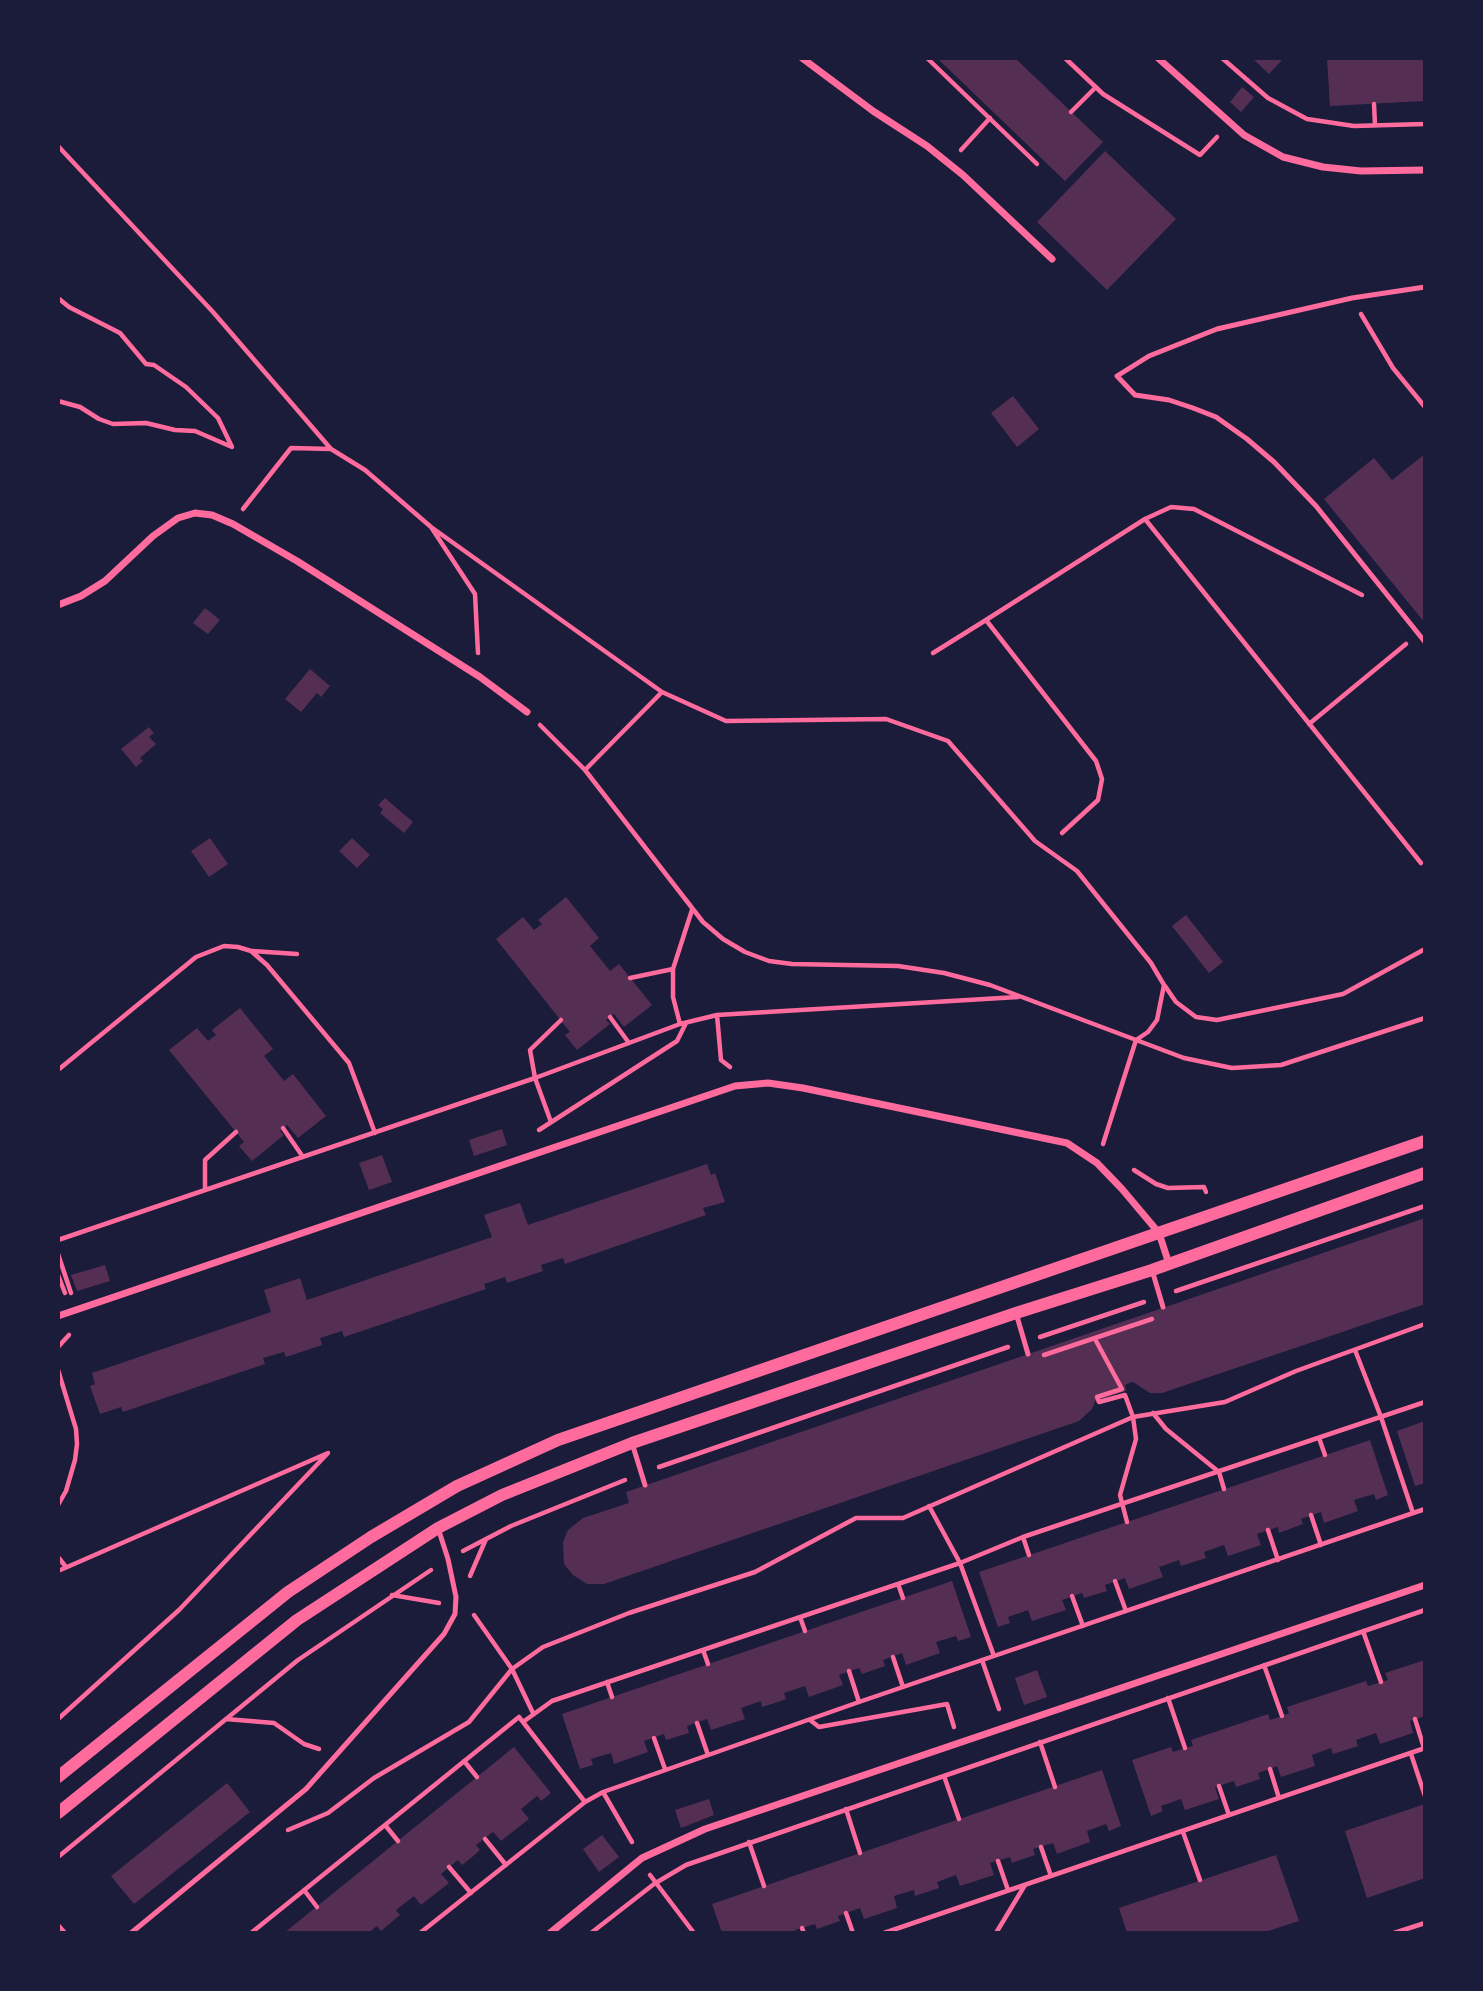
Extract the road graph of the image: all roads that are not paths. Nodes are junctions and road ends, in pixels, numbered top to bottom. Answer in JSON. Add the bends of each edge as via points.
{"nodes":[{"id":1,"x":802,"y":58,"type":"edge"},
{"id":2,"x":1158,"y":58,"type":"edge"},
{"id":3,"x":1425,"y":170,"type":"edge"},
{"id":4,"x":1052,"y":259,"type":"dead end"},
{"id":5,"x":1425,"y":287,"type":"edge"},
{"id":6,"x":58,"y":605,"type":"edge"},
{"id":7,"x":1425,"y":642,"type":"edge"},
{"id":8,"x":527,"y":712,"type":"road end"},
{"id":9,"x":1425,"y":1140,"type":"edge"},
{"id":10,"x":1425,"y":1173,"type":"edge"},
{"id":11,"x":1158,"y":1233,"type":"junction"},
{"id":12,"x":1169,"y":1264,"type":"junction"},
{"id":13,"x":1152,"y":1270,"type":"junction"},
{"id":14,"x":1163,"y":1307,"type":"dead end"},
{"id":15,"x":1016,"y":1313,"type":"junction"},
{"id":16,"x":58,"y":1316,"type":"edge"},
{"id":17,"x":1030,"y":1357,"type":"road end"},
{"id":18,"x":632,"y":1443,"type":"junction"},
{"id":19,"x":645,"y":1485,"type":"dead end"},
{"id":20,"x":438,"y":1528,"type":"junction"},
{"id":21,"x":1425,"y":1585,"type":"edge"},
{"id":22,"x":58,"y":1777,"type":"edge"},
{"id":23,"x":58,"y":1813,"type":"edge"},
{"id":24,"x":131,"y":1933,"type":"edge"},
{"id":25,"x":550,"y":1933,"type":"edge"}],
"edges":[{"from":1,"to":4,"type":"street","via":[[948,164]]},
{"from":2,"to":3,"type":"street","via":[[1244,135],[1283,157],[1361,171]]},
{"from":5,"to":7,"type":"lane","via":[[1352,298],[1217,329],[1149,356],[1117,376],[1135,395],[1216,417],[1265,454],[1317,506]]},
{"from":6,"to":8,"type":"street","via":[[105,581],[178,518],[212,515],[297,561]]},
{"from":9,"to":11,"type":"street"},
{"from":10,"to":12,"type":"street"},
{"from":11,"to":12,"type":"street"},
{"from":11,"to":16,"type":"street","via":[[1110,1175],[1067,1143],[803,1088],[754,1084],[735,1086]]},
{"from":11,"to":22,"type":"street","via":[[558,1440],[457,1486],[288,1592]]},
{"from":12,"to":13,"type":"street"},
{"from":13,"to":14,"type":"lane"},
{"from":13,"to":15,"type":"street"},
{"from":15,"to":17,"type":"lane"},
{"from":15,"to":18,"type":"street"},
{"from":18,"to":19,"type":"lane"},
{"from":18,"to":20,"type":"street","via":[[502,1495]]},
{"from":20,"to":23,"type":"street","via":[[297,1620]]},
{"from":20,"to":24,"type":"lane","via":[[456,1605],[451,1624],[436,1644],[306,1789]]},
{"from":21,"to":25,"type":"street","via":[[705,1829],[642,1858]]}]}
